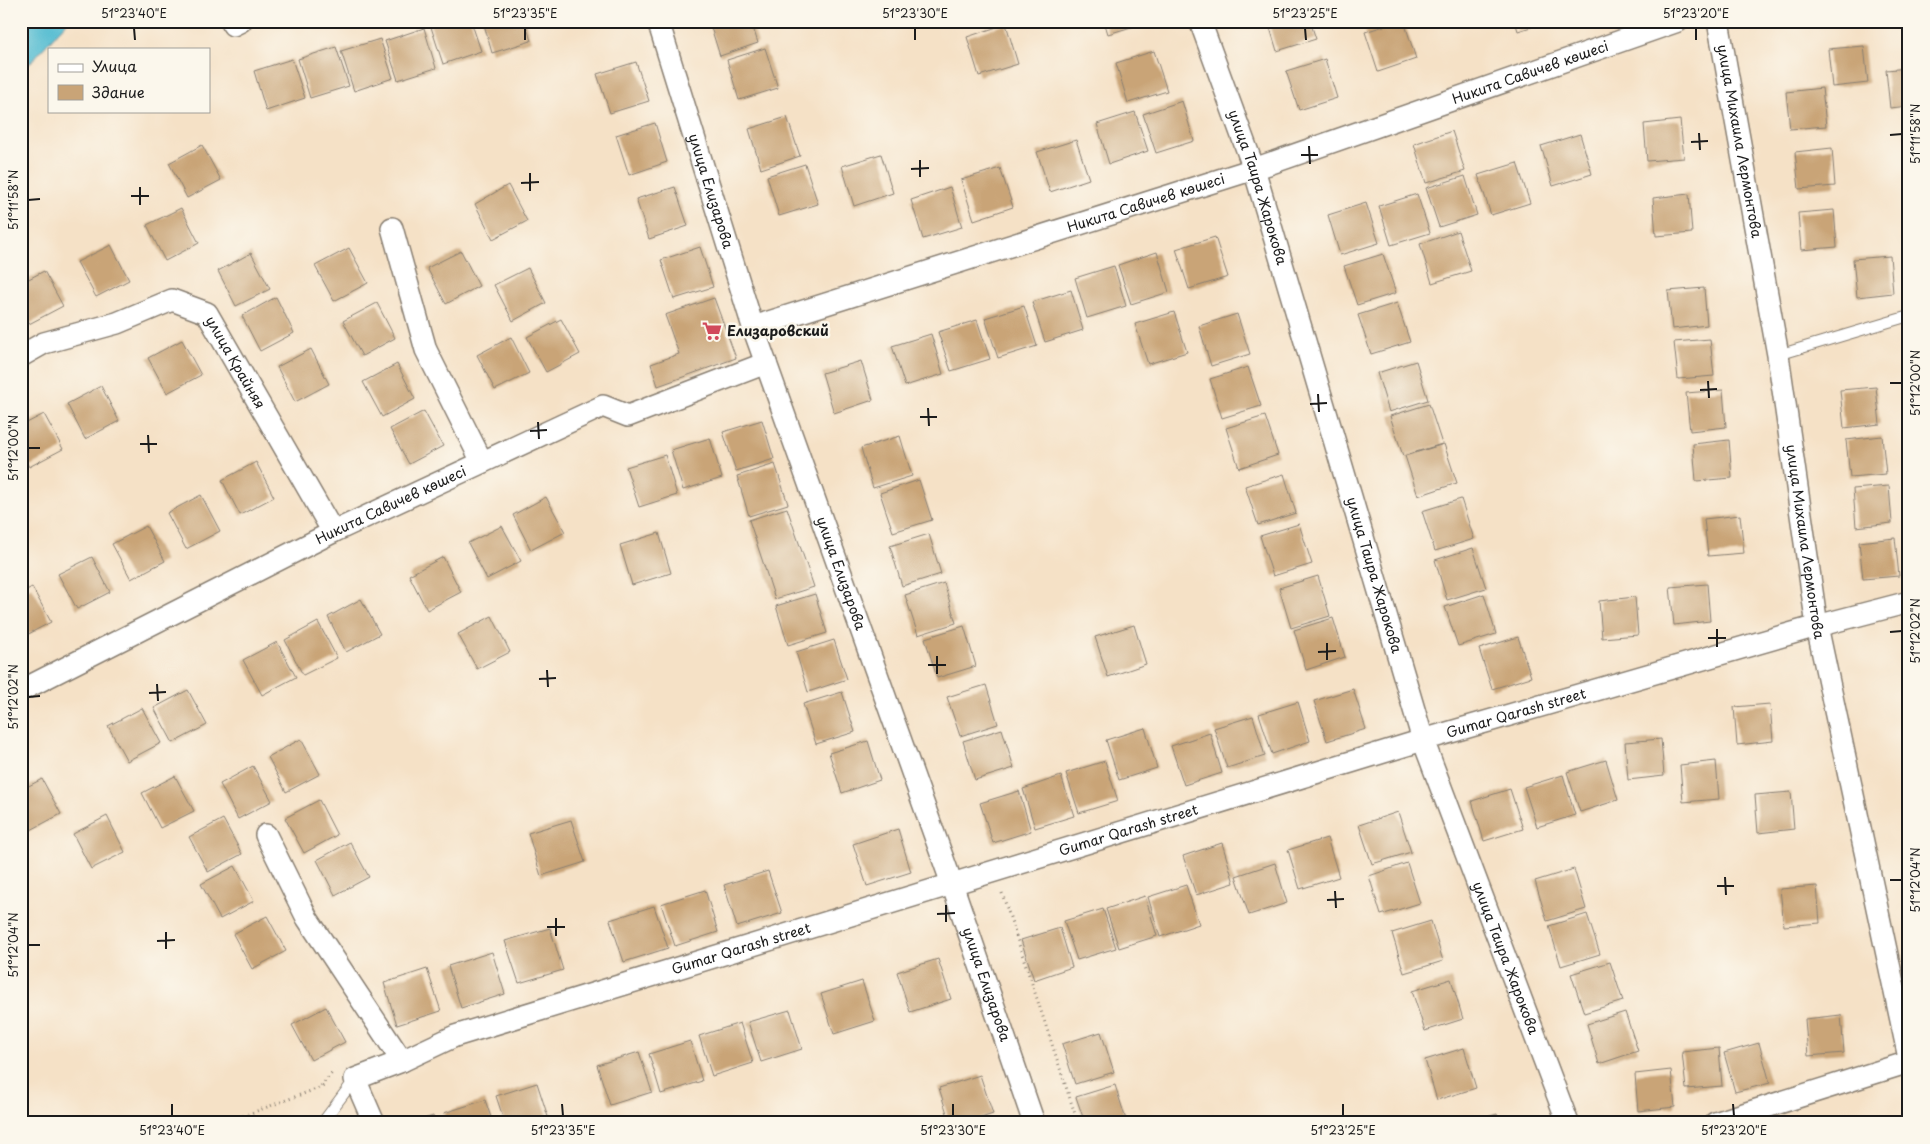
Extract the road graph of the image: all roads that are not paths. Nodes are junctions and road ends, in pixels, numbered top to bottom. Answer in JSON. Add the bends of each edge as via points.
{"nodes":[{"id":1,"x":658,"y":21,"type":"edge"},
{"id":2,"x":1200,"y":21,"type":"edge"},
{"id":3,"x":1678,"y":21,"type":"edge"},
{"id":4,"x":1718,"y":21,"type":"edge"},
{"id":5,"x":1254,"y":169,"type":"junction"},
{"id":6,"x":392,"y":228,"type":"dead end"},
{"id":7,"x":1909,"y":316,"type":"edge"},
{"id":8,"x":753,"y":327,"type":"junction"},
{"id":9,"x":1778,"y":355,"type":"junction"},
{"id":10,"x":21,"y":356,"type":"edge"},
{"id":11,"x":766,"y":364,"type":"junction"},
{"id":12,"x":482,"y":462,"type":"junction"},
{"id":13,"x":333,"y":532,"type":"junction"},
{"id":14,"x":1909,"y":602,"type":"edge"},
{"id":15,"x":1817,"y":626,"type":"junction"},
{"id":16,"x":23,"y":687,"type":"edge"},
{"id":17,"x":1423,"y":740,"type":"junction"},
{"id":18,"x":266,"y":835,"type":"dead end"},
{"id":19,"x":952,"y":884,"type":"junction"},
{"id":20,"x":1909,"y":1058,"type":"edge"},
{"id":21,"x":402,"y":1061,"type":"junction"},
{"id":22,"x":1909,"y":1062,"type":"edge"},
{"id":23,"x":355,"y":1079,"type":"junction"},
{"id":24,"x":322,"y":1123,"type":"edge"},
{"id":25,"x":374,"y":1123,"type":"edge"},
{"id":26,"x":1034,"y":1123,"type":"edge"},
{"id":27,"x":1568,"y":1123,"type":"edge"},
{"id":28,"x":1715,"y":1123,"type":"edge"}],
"edges":[{"from":1,"to":8,"type":"street","name":"улица Елизарова"},
{"from":2,"to":5,"type":"street","name":"улица Таира Жарокова"},
{"from":3,"to":5,"type":"street","name":"Никита Савичев көшесі"},
{"from":4,"to":9,"type":"street","name":"улица Михаила Лермонтова"},
{"from":5,"to":8,"type":"street","name":"Никита Савичев көшесі"},
{"from":5,"to":17,"type":"street","name":"улица Таира Жарокова"},
{"from":6,"to":12,"type":"street","via":[[426,350]]},
{"from":7,"to":9,"type":"lane"},
{"from":8,"to":11,"type":"street","name":"улица Елизарова"},
{"from":9,"to":15,"type":"street","name":"улица Михаила Лермонтова"},
{"from":10,"to":13,"type":"street","name":"улица Крайняя","via":[[44,343],[116,323],[172,300],[207,313]]},
{"from":11,"to":12,"type":"street","name":"Никита Савичев көшесі","via":[[628,416],[603,406]]},
{"from":11,"to":19,"type":"street","name":"улица Елизарова"},
{"from":12,"to":13,"type":"street","name":"Никита Савичев көшесі"},
{"from":13,"to":16,"type":"street","name":"Никита Савичев көшесі"},
{"from":14,"to":15,"type":"street","name":"Gumar Qarash street"},
{"from":15,"to":17,"type":"street","name":"Gumar Qarash street"},
{"from":15,"to":20,"type":"street","name":"улица Михаила Лермонтова"},
{"from":17,"to":19,"type":"street","name":"Gumar Qarash street"},
{"from":17,"to":27,"type":"street","name":"улица Таира Жарокова"},
{"from":18,"to":21,"type":"street","via":[[307,918]]},
{"from":19,"to":21,"type":"street","name":"Gumar Qarash street","via":[[455,1036]]},
{"from":19,"to":26,"type":"street","name":"улица Елизарова"},
{"from":21,"to":23,"type":"street","name":"Gumar Qarash street"},
{"from":22,"to":28,"type":"street"},
{"from":23,"to":24,"type":"lane"},
{"from":23,"to":25,"type":"street"}]}
